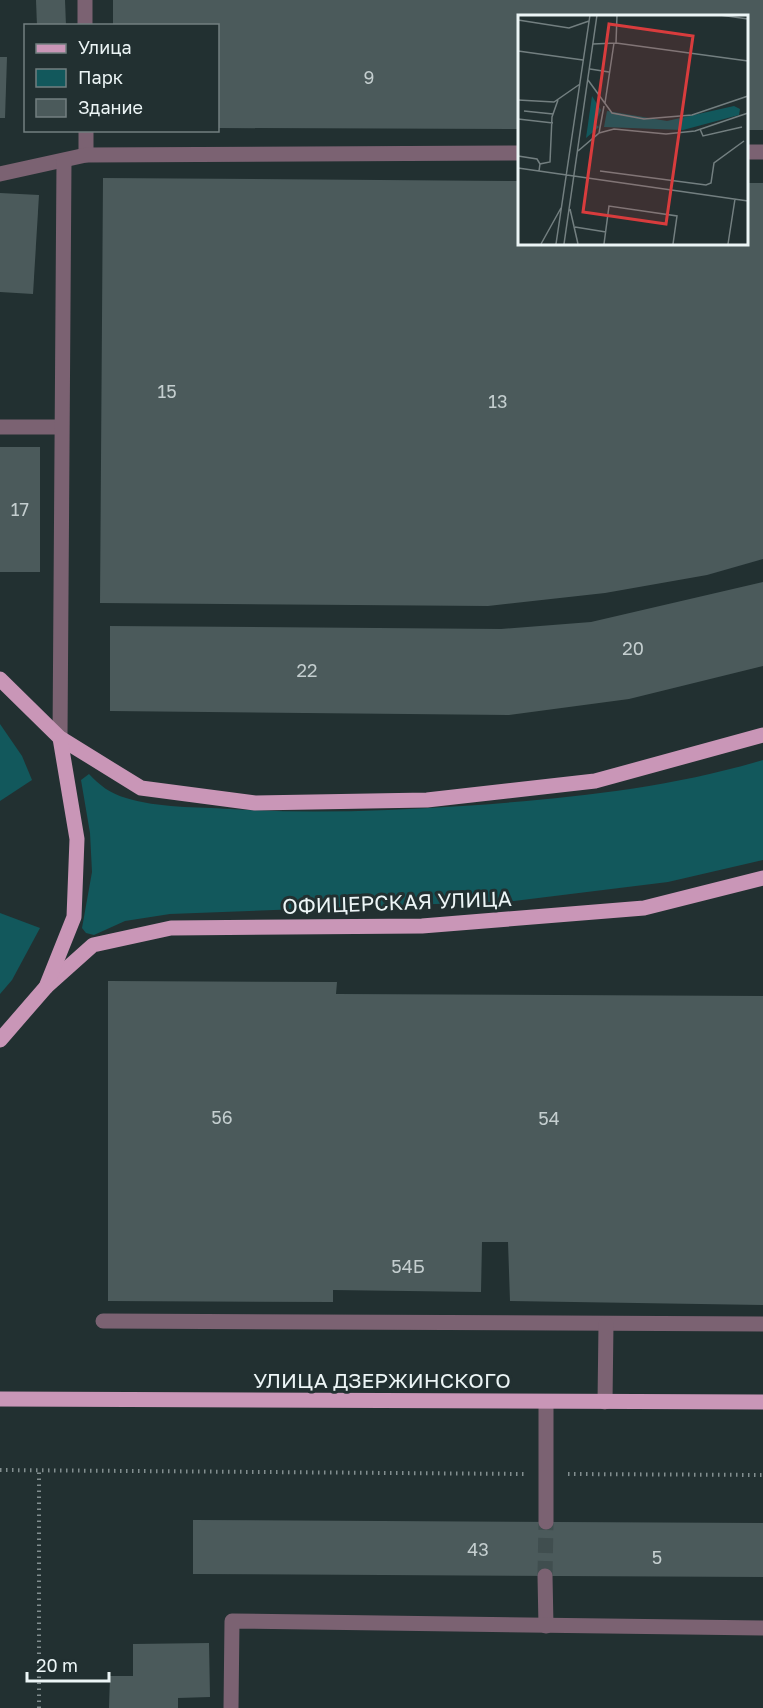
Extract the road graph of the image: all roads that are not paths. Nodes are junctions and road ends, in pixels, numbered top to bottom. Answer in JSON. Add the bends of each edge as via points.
{"nodes":[{"id":1,"x":85,"y":0,"type":"edge"},
{"id":2,"x":85,"y":24,"type":"edge"},
{"id":3,"x":86,"y":132,"type":"edge"},
{"id":4,"x":518,"y":153,"type":"edge"},
{"id":5,"x":86,"y":155,"type":"junction"},
{"id":6,"x":64,"y":161,"type":"junction"},
{"id":7,"x":0,"y":174,"type":"edge"},
{"id":8,"x":0,"y":427,"type":"edge"},
{"id":9,"x":61,"y":427,"type":"junction"},
{"id":10,"x":0,"y":679,"type":"edge"},
{"id":11,"x":763,"y":735,"type":"edge"},
{"id":12,"x":60,"y":738,"type":"junction"},
{"id":13,"x":763,"y":878,"type":"edge"},
{"id":14,"x":46,"y":987,"type":"junction"},
{"id":15,"x":0,"y":1040,"type":"edge"},
{"id":16,"x":104,"y":1321,"type":"dead end"},
{"id":17,"x":606,"y":1324,"type":"junction"},
{"id":18,"x":763,"y":1324,"type":"edge"},
{"id":19,"x":0,"y":1399,"type":"edge"},
{"id":20,"x":546,"y":1402,"type":"junction"},
{"id":21,"x":605,"y":1402,"type":"junction"},
{"id":22,"x":763,"y":1402,"type":"edge"},
{"id":23,"x":546,"y":1522,"type":"tunnel mouth"},
{"id":24,"x":545,"y":1576,"type":"tunnel mouth"},
{"id":25,"x":546,"y":1626,"type":"junction"},
{"id":26,"x":763,"y":1628,"type":"edge"},
{"id":27,"x":231,"y":1708,"type":"edge"}],
"edges":[{"from":1,"to":2,"type":"lane"},
{"from":3,"to":5,"type":"lane"},
{"from":4,"to":5,"type":"lane"},
{"from":5,"to":6,"type":"lane"},
{"from":6,"to":7,"type":"lane"},
{"from":6,"to":9,"type":"lane"},
{"from":8,"to":9,"type":"lane"},
{"from":9,"to":12,"type":"lane"},
{"from":10,"to":12,"type":"main road"},
{"from":11,"to":12,"type":"main road","via":[[595,781],[427,800],[255,803],[141,788]]},
{"from":12,"to":14,"type":"main road","via":[[77,839],[74,917]]},
{"from":13,"to":14,"type":"main road","name":"ОФИЦЕРСКАЯ УЛИЦА","via":[[632,909],[422,927],[171,928],[93,945]]},
{"from":14,"to":15,"type":"main road"},
{"from":16,"to":17,"type":"lane"},
{"from":17,"to":18,"type":"lane"},
{"from":17,"to":21,"type":"lane"},
{"from":19,"to":20,"type":"main road","name":"УЛИЦА ДЗЕРЖИНСКОГО"},
{"from":20,"to":21,"type":"main road","name":"УЛИЦА ДЗЕРЖИНСКОГО"},
{"from":20,"to":23,"type":"lane"},
{"from":21,"to":22,"type":"main road","name":"УЛИЦА ДЗЕРЖИНСКОГО"},
{"from":24,"to":25,"type":"lane"},
{"from":25,"to":26,"type":"lane"},
{"from":25,"to":27,"type":"lane","via":[[232,1621]]}]}
